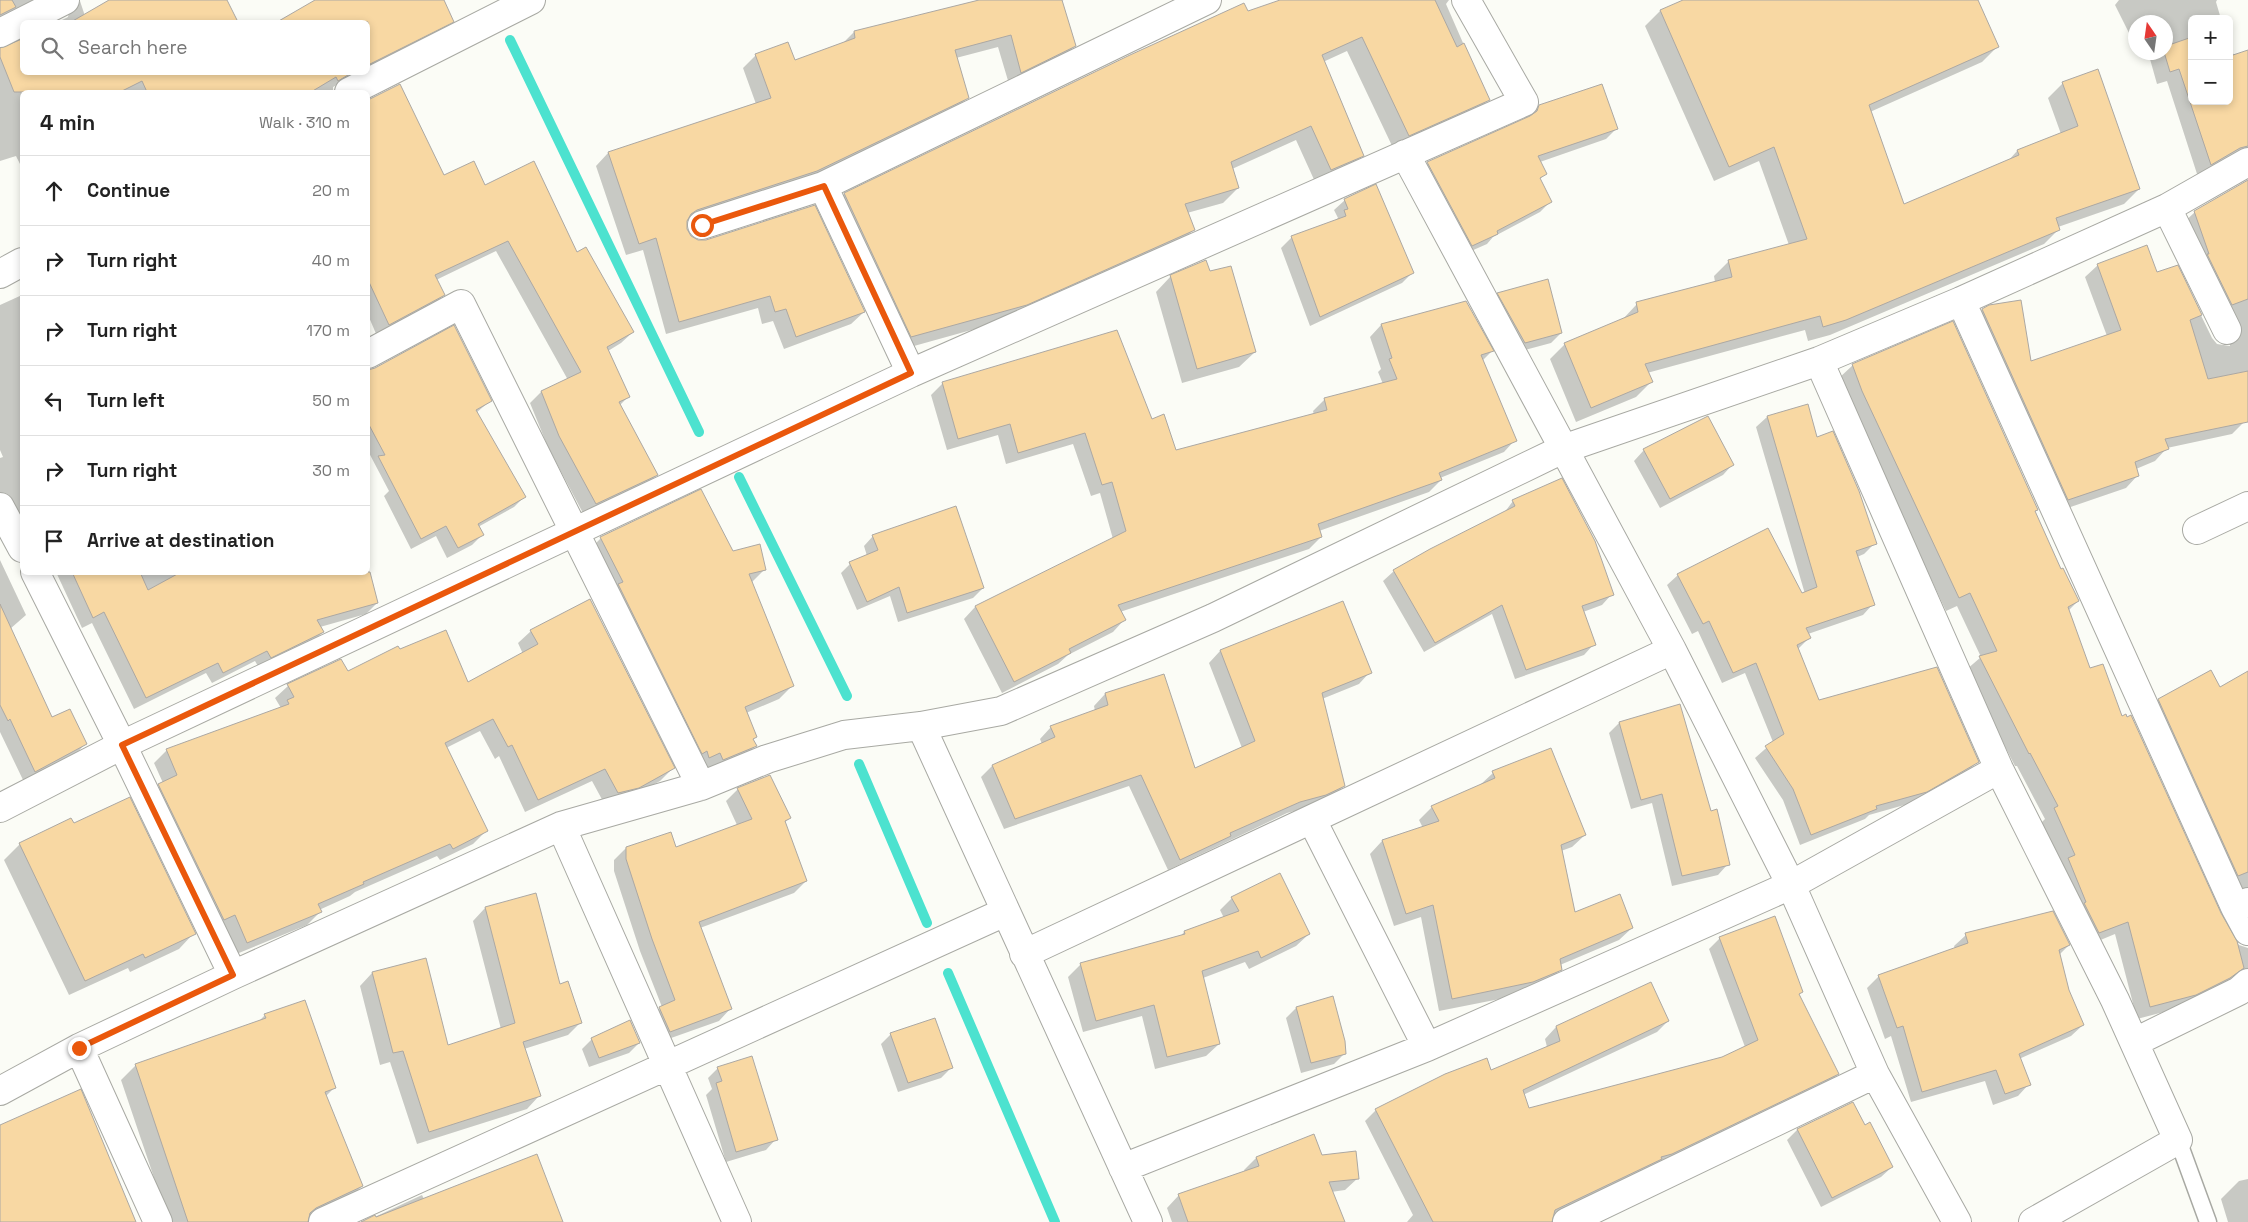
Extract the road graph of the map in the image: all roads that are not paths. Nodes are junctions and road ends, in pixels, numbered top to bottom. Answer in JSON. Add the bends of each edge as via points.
{"nodes":[{"id":1,"x":65,"y":0,"type":"edge"},
{"id":2,"x":531,"y":0,"type":"edge"},
{"id":3,"x":1207,"y":0,"type":"edge"},
{"id":4,"x":1466,"y":0,"type":"edge"},
{"id":5,"x":26,"y":20,"type":"edge"},
{"id":6,"x":20,"y":23,"type":"edge"},
{"id":7,"x":0,"y":33,"type":"edge"},
{"id":8,"x":353,"y":90,"type":"edge"},
{"id":9,"x":1405,"y":154,"type":"junction"},
{"id":10,"x":2248,"y":162,"type":"edge"},
{"id":11,"x":824,"y":186,"type":"junction"},
{"id":12,"x":2167,"y":208,"type":"junction"},
{"id":13,"x":702,"y":225,"type":"dead end"},
{"id":14,"x":20,"y":263,"type":"edge"},
{"id":15,"x":0,"y":274,"type":"edge"},
{"id":16,"x":1961,"y":300,"type":"junction"},
{"id":17,"x":2227,"y":330,"type":"dead end"},
{"id":18,"x":370,"y":353,"type":"edge"},
{"id":19,"x":1818,"y":361,"type":"junction"},
{"id":20,"x":911,"y":373,"type":"junction"},
{"id":21,"x":1564,"y":449,"type":"junction"},
{"id":22,"x":2248,"y":506,"type":"edge"},
{"id":23,"x":0,"y":507,"type":"edge"},
{"id":24,"x":2197,"y":530,"type":"dead end"},
{"id":25,"x":575,"y":533,"type":"junction"},
{"id":26,"x":16,"y":544,"type":"edge"},
{"id":27,"x":37,"y":575,"type":"edge"},
{"id":28,"x":1672,"y":650,"type":"junction"},
{"id":29,"x":921,"y":726,"type":"junction"},
{"id":30,"x":122,"y":745,"type":"junction"},
{"id":31,"x":1999,"y":769,"type":"junction"},
{"id":32,"x":701,"y":786,"type":"junction"},
{"id":33,"x":0,"y":808,"type":"edge"},
{"id":34,"x":1312,"y":820,"type":"junction"},
{"id":35,"x":561,"y":826,"type":"junction"},
{"id":36,"x":1791,"y":885,"type":"junction"},
{"id":37,"x":2242,"y":905,"type":"edge"},
{"id":38,"x":1005,"y":912,"type":"junction"},
{"id":39,"x":2248,"y":931,"type":"edge"},
{"id":40,"x":1024,"y":954,"type":"junction"},
{"id":41,"x":233,"y":975,"type":"junction"},
{"id":42,"x":2248,"y":983,"type":"edge"},
{"id":43,"x":2134,"y":1042,"type":"junction"},
{"id":44,"x":1427,"y":1047,"type":"junction"},
{"id":45,"x":79,"y":1048,"type":"junction"},
{"id":46,"x":668,"y":1065,"type":"junction"},
{"id":47,"x":1874,"y":1074,"type":"junction"},
{"id":48,"x":0,"y":1091,"type":"edge"},
{"id":49,"x":2178,"y":1140,"type":"junction"},
{"id":50,"x":1123,"y":1168,"type":"junction"},
{"id":51,"x":158,"y":1222,"type":"edge"},
{"id":52,"x":323,"y":1222,"type":"edge"},
{"id":53,"x":737,"y":1222,"type":"edge"},
{"id":54,"x":1148,"y":1222,"type":"edge"},
{"id":55,"x":1567,"y":1222,"type":"edge"},
{"id":56,"x":1957,"y":1222,"type":"edge"},
{"id":57,"x":2033,"y":1222,"type":"edge"},
{"id":58,"x":2208,"y":1222,"type":"edge"}],
"edges":[{"from":1,"to":5,"type":"street"},
{"from":2,"to":8,"type":"street"},
{"from":3,"to":11,"type":"street"},
{"from":4,"to":9,"type":"street","via":[[1524,102]]},
{"from":6,"to":7,"type":"street"},
{"from":9,"to":20,"type":"street"},
{"from":9,"to":21,"type":"street"},
{"from":10,"to":12,"type":"street"},
{"from":11,"to":13,"type":"street"},
{"from":11,"to":20,"type":"street"},
{"from":12,"to":16,"type":"street"},
{"from":12,"to":17,"type":"street"},
{"from":14,"to":15,"type":"street"},
{"from":16,"to":19,"type":"street"},
{"from":16,"to":37,"type":"street"},
{"from":18,"to":25,"type":"street","via":[[461,304]]},
{"from":19,"to":21,"type":"street"},
{"from":19,"to":31,"type":"street"},
{"from":20,"to":25,"type":"street"},
{"from":21,"to":28,"type":"street"},
{"from":21,"to":29,"type":"street","via":[[1213,618],[1001,711]]},
{"from":22,"to":24,"type":"street"},
{"from":23,"to":26,"type":"street"},
{"from":25,"to":30,"type":"street"},
{"from":25,"to":32,"type":"street"},
{"from":27,"to":30,"type":"street"},
{"from":28,"to":34,"type":"street"},
{"from":28,"to":36,"type":"street"},
{"from":29,"to":32,"type":"street","via":[[844,735],[767,759]]},
{"from":29,"to":38,"type":"street"},
{"from":30,"to":33,"type":"street"},
{"from":30,"to":41,"type":"street"},
{"from":31,"to":36,"type":"street"},
{"from":31,"to":43,"type":"street"},
{"from":32,"to":35,"type":"street"},
{"from":34,"to":40,"type":"street"},
{"from":34,"to":44,"type":"street"},
{"from":35,"to":41,"type":"street"},
{"from":35,"to":46,"type":"street"},
{"from":36,"to":44,"type":"street"},
{"from":36,"to":47,"type":"street"},
{"from":37,"to":39,"type":"street"},
{"from":38,"to":40,"type":"street"},
{"from":38,"to":46,"type":"street"},
{"from":40,"to":50,"type":"street"},
{"from":41,"to":45,"type":"street"},
{"from":42,"to":43,"type":"street","via":[[2239,991]]},
{"from":43,"to":49,"type":"street"},
{"from":44,"to":50,"type":"street"},
{"from":45,"to":48,"type":"street"},
{"from":45,"to":51,"type":"street"},
{"from":46,"to":52,"type":"street"},
{"from":46,"to":53,"type":"street"},
{"from":47,"to":55,"type":"street"},
{"from":47,"to":56,"type":"street"},
{"from":49,"to":57,"type":"street"},
{"from":49,"to":58,"type":"lane"},
{"from":50,"to":54,"type":"street"}]}
